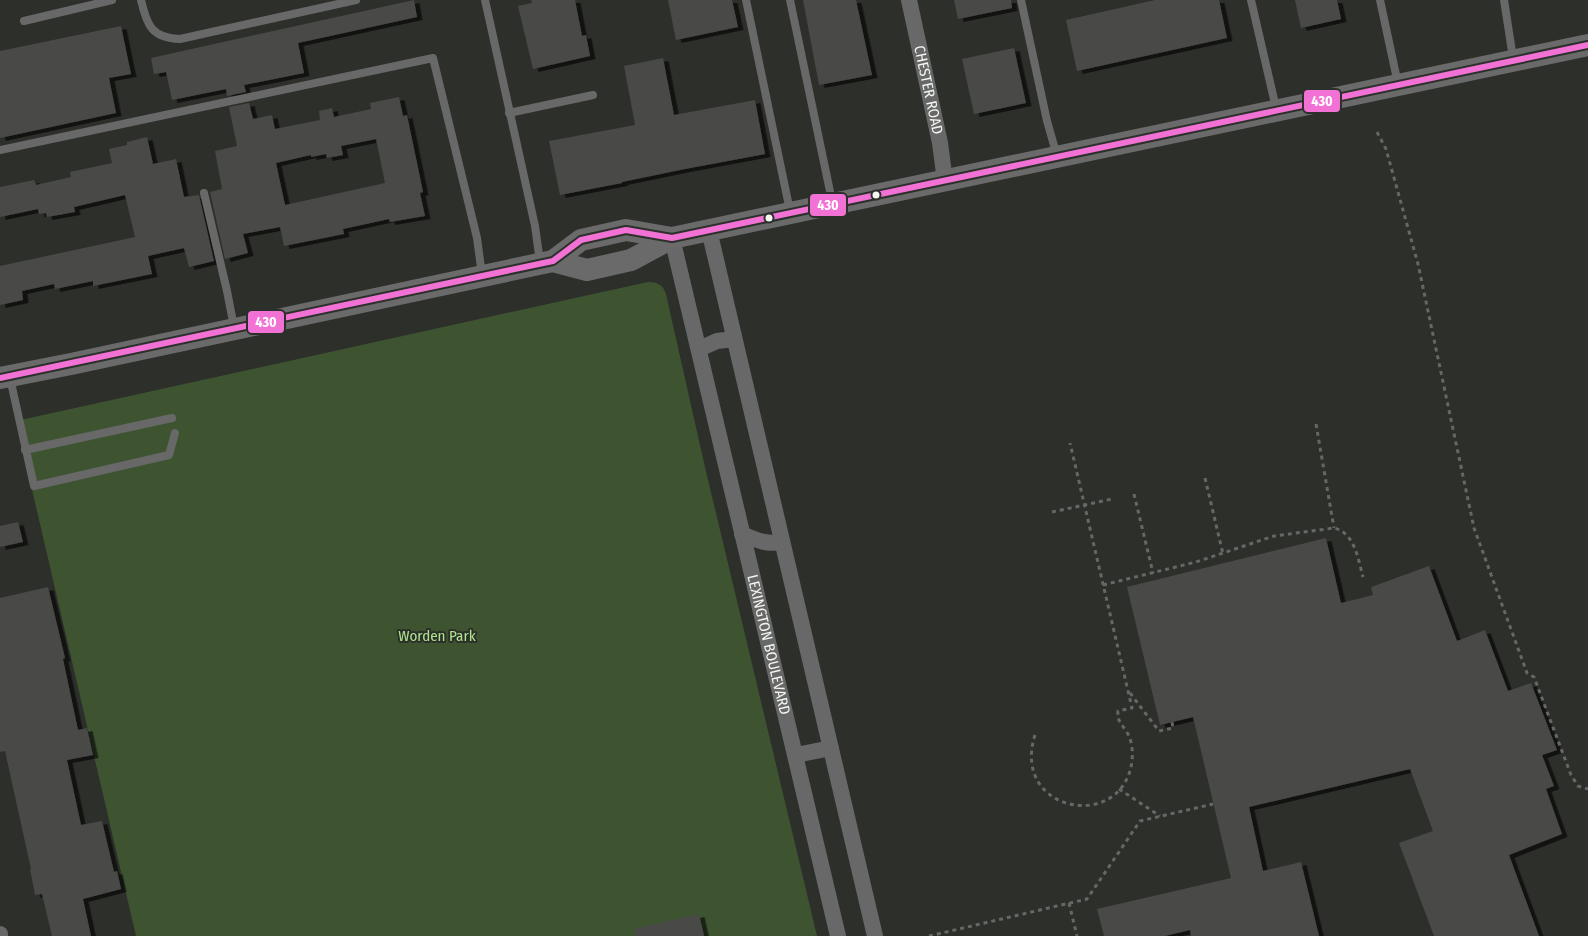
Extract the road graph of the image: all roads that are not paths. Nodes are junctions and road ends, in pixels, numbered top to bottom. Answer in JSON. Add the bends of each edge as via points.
{"nodes":[{"id":1,"x":112,"y":0,"type":"edge"},
{"id":2,"x":141,"y":0,"type":"edge"},
{"id":3,"x":356,"y":0,"type":"edge"},
{"id":4,"x":485,"y":0,"type":"edge"},
{"id":5,"x":746,"y":0,"type":"edge"},
{"id":6,"x":790,"y":0,"type":"edge"},
{"id":7,"x":909,"y":0,"type":"edge"},
{"id":8,"x":1021,"y":0,"type":"edge"},
{"id":9,"x":1252,"y":0,"type":"edge"},
{"id":10,"x":1380,"y":0,"type":"edge"},
{"id":11,"x":1504,"y":0,"type":"edge"},
{"id":12,"x":24,"y":21,"type":"dead end"},
{"id":13,"x":1588,"y":45,"type":"edge"},
{"id":14,"x":1514,"y":60,"type":"junction"},
{"id":15,"x":1398,"y":84,"type":"junction"},
{"id":16,"x":593,"y":95,"type":"dead end"},
{"id":17,"x":1276,"y":110,"type":"junction"},
{"id":18,"x":509,"y":113,"type":"junction"},
{"id":19,"x":0,"y":150,"type":"edge"},
{"id":20,"x":1057,"y":158,"type":"junction"},
{"id":21,"x":945,"y":180,"type":"junction"},
{"id":22,"x":204,"y":193,"type":"dead end"},
{"id":23,"x":833,"y":204,"type":"junction"},
{"id":24,"x":791,"y":213,"type":"junction"},
{"id":25,"x":709,"y":230,"type":"junction"},
{"id":26,"x":672,"y":238,"type":"junction"},
{"id":27,"x":546,"y":262,"type":"junction"},
{"id":28,"x":482,"y":276,"type":"junction"},
{"id":29,"x":234,"y":329,"type":"junction"},
{"id":30,"x":734,"y":339,"type":"junction"},
{"id":31,"x":699,"y":349,"type":"junction"},
{"id":32,"x":5,"y":377,"type":"edge"},
{"id":33,"x":172,"y":418,"type":"dead end"},
{"id":34,"x":175,"y":434,"type":"dead end"},
{"id":35,"x":25,"y":450,"type":"junction"},
{"id":36,"x":742,"y":534,"type":"junction"},
{"id":37,"x":782,"y":542,"type":"junction"},
{"id":38,"x":831,"y":748,"type":"junction"},
{"id":39,"x":796,"y":755,"type":"junction"},
{"id":40,"x":838,"y":936,"type":"edge"},
{"id":41,"x":876,"y":936,"type":"edge"}],
"edges":[{"from":1,"to":12,"type":"lane"},
{"from":2,"to":3,"type":"lane","via":[[154,31],[165,38],[180,39]]},
{"from":4,"to":18,"type":"lane"},
{"from":5,"to":24,"type":"lane"},
{"from":6,"to":23,"type":"lane"},
{"from":7,"to":21,"type":"street","name":"CHESTER ROAD"},
{"from":8,"to":20,"type":"lane"},
{"from":9,"to":17,"type":"lane"},
{"from":10,"to":15,"type":"lane"},
{"from":11,"to":14,"type":"lane"},
{"from":13,"to":14,"type":"main road"},
{"from":14,"to":15,"type":"main road"},
{"from":15,"to":17,"type":"main road"},
{"from":16,"to":18,"type":"lane"},
{"from":17,"to":20,"type":"main road"},
{"from":18,"to":27,"type":"lane","via":[[534,226]]},
{"from":19,"to":28,"type":"lane","via":[[433,58],[477,238]]},
{"from":20,"to":21,"type":"main road"},
{"from":21,"to":23,"type":"main road"},
{"from":22,"to":29,"type":"lane"},
{"from":23,"to":24,"type":"main road"},
{"from":24,"to":25,"type":"main road"},
{"from":25,"to":26,"type":"main road"},
{"from":25,"to":30,"type":"street"},
{"from":26,"to":27,"type":"main road","via":[[631,260],[587,270]]},
{"from":26,"to":27,"type":"main road","via":[[626,230],[581,240]]},
{"from":26,"to":31,"type":"street","name":"LEXINGTON BOULEVARD"},
{"from":27,"to":28,"type":"main road"},
{"from":28,"to":29,"type":"main road"},
{"from":29,"to":32,"type":"main road"},
{"from":30,"to":31,"type":"street","via":[[717,340]]},
{"from":30,"to":37,"type":"street"},
{"from":31,"to":36,"type":"street","name":"LEXINGTON BOULEVARD"},
{"from":32,"to":35,"type":"lane"},
{"from":33,"to":35,"type":"lane"},
{"from":34,"to":35,"type":"lane","via":[[169,455],[34,486]]},
{"from":36,"to":37,"type":"street","via":[[758,541]]},
{"from":36,"to":39,"type":"street","name":"LEXINGTON BOULEVARD"},
{"from":37,"to":38,"type":"street"},
{"from":38,"to":39,"type":"street"},
{"from":38,"to":41,"type":"street"},
{"from":39,"to":40,"type":"street","name":"LEXINGTON BOULEVARD"}]}
